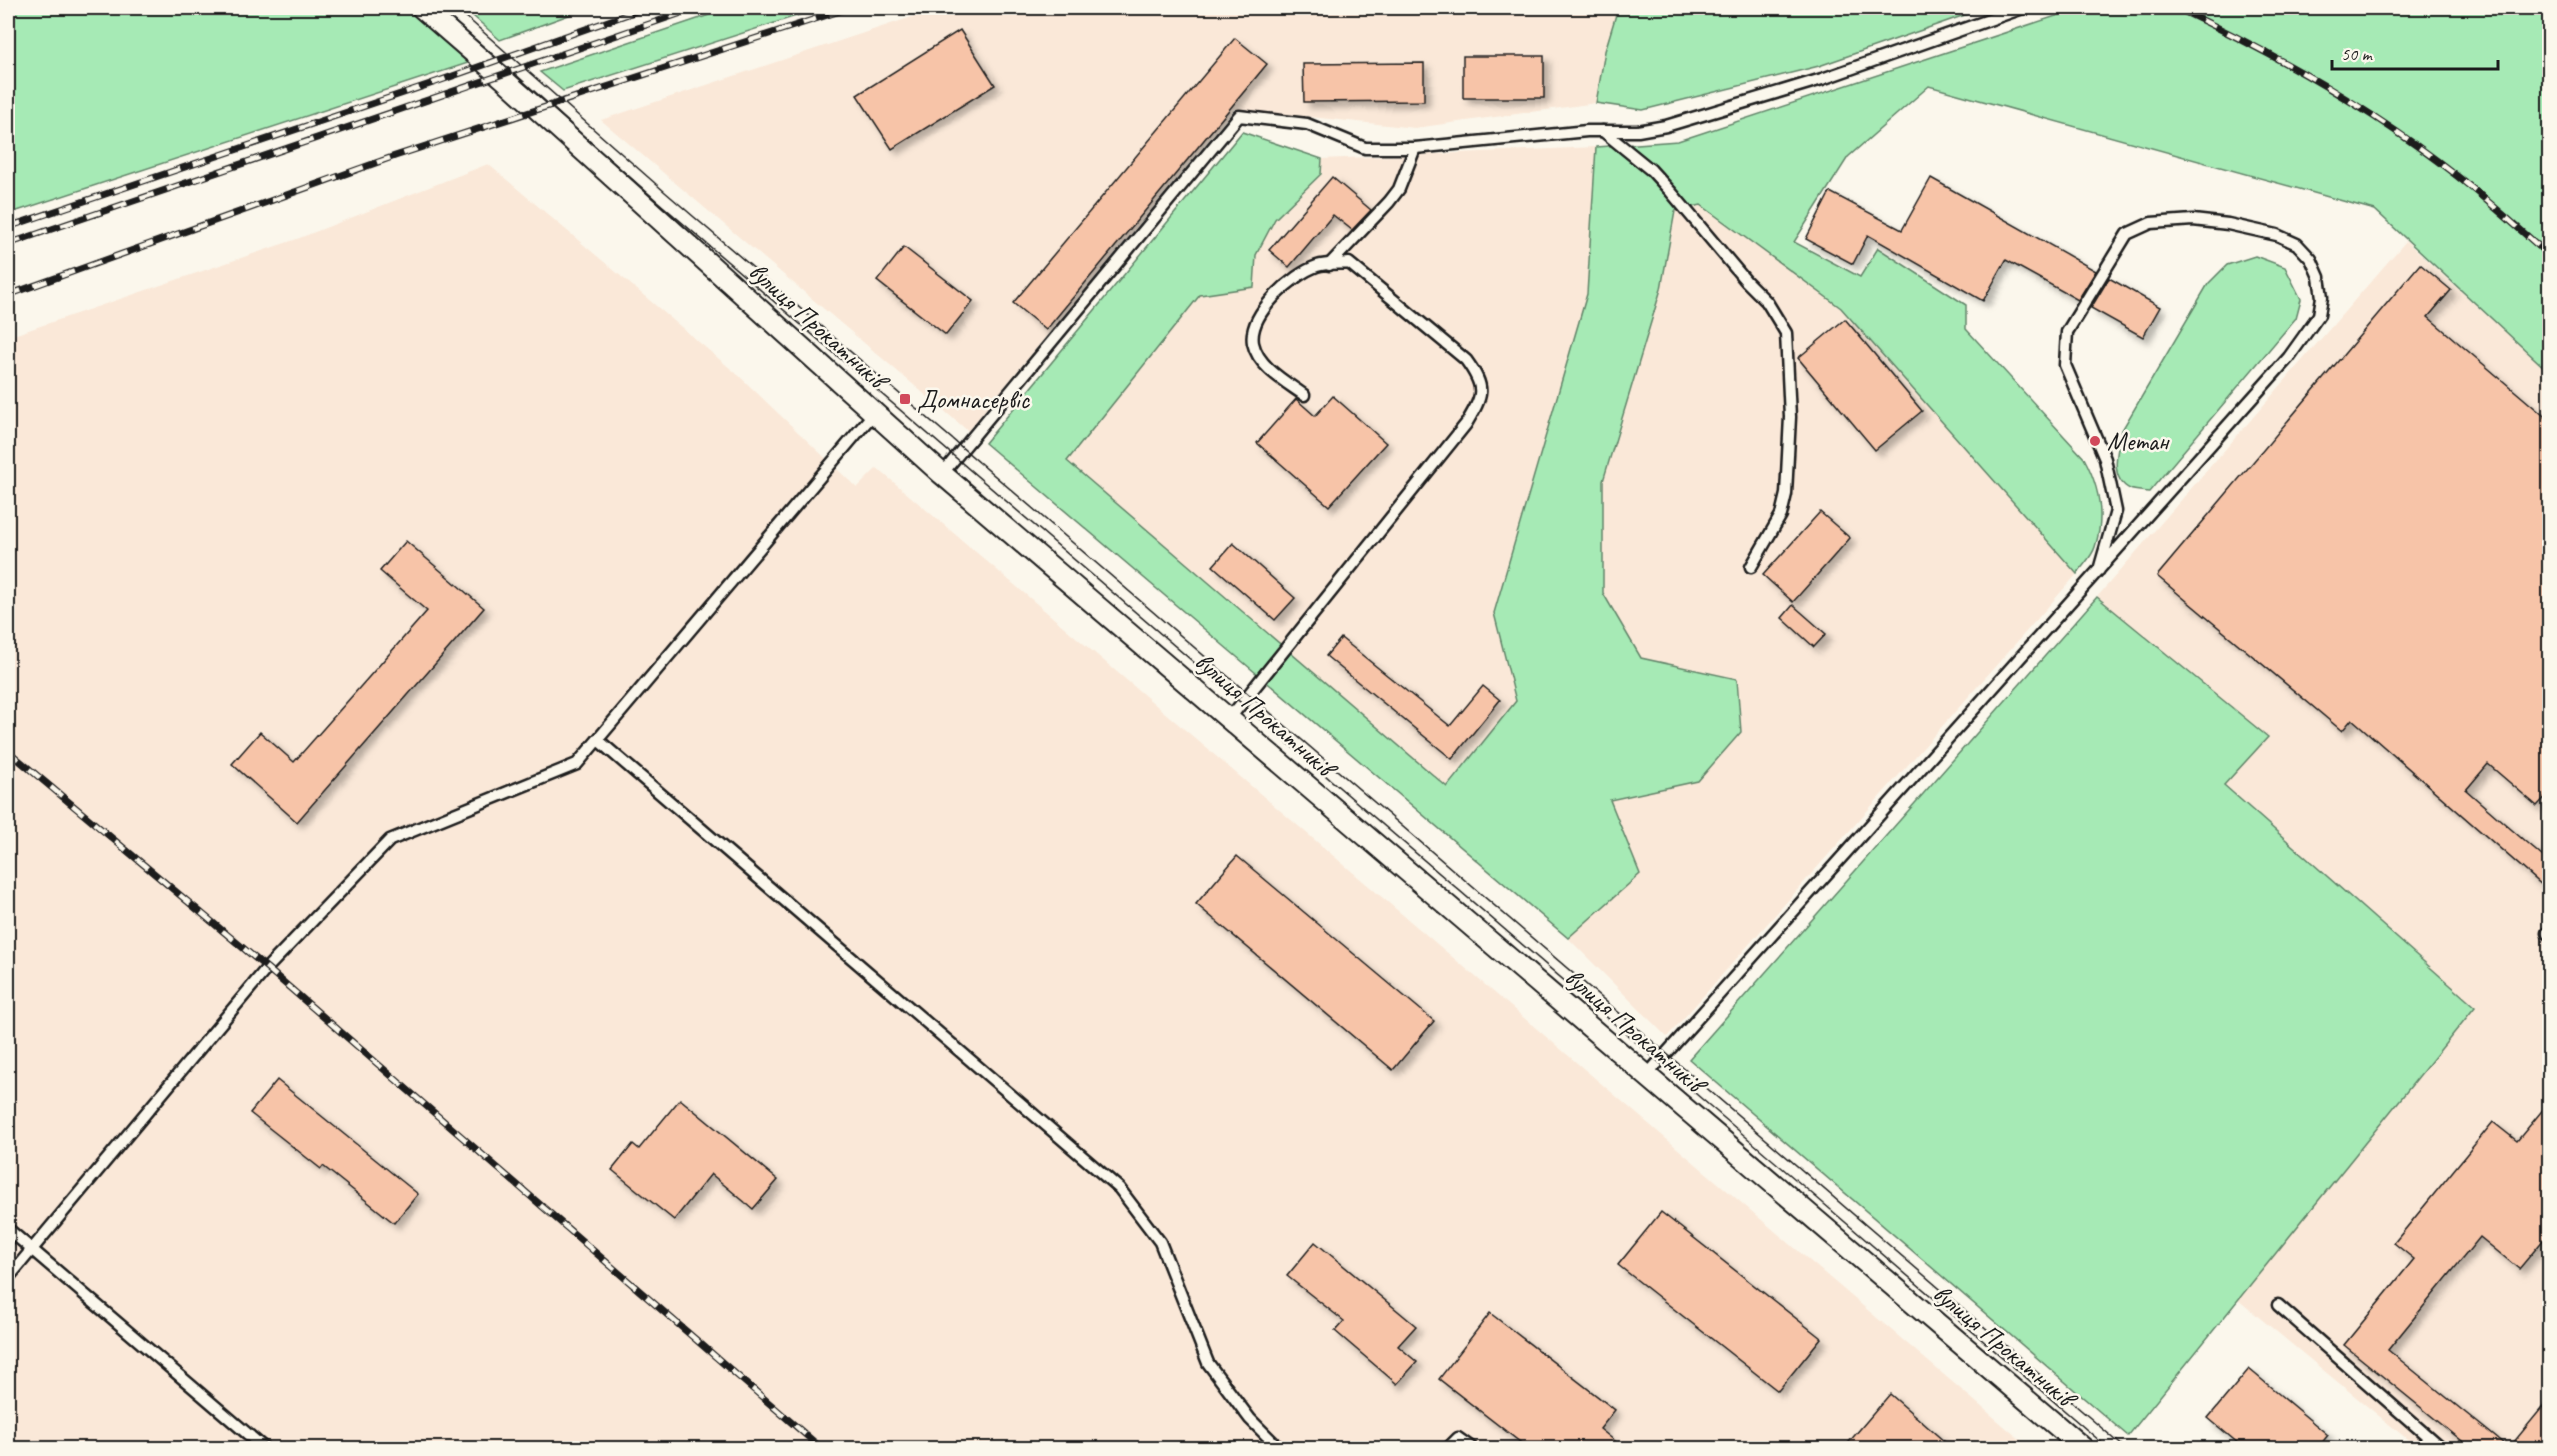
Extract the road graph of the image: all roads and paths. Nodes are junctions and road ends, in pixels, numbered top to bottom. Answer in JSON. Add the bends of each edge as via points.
{"nodes":[{"id":1,"x":422,"y":8,"type":"edge"},
{"id":2,"x":2024,"y":8,"type":"edge"},
{"id":3,"x":1603,"y":131,"type":"junction"},
{"id":4,"x":1415,"y":148,"type":"junction"},
{"id":5,"x":1329,"y":265,"type":"junction"},
{"id":6,"x":1304,"y":395,"type":"dead end"},
{"id":7,"x":874,"y":413,"type":"junction"},
{"id":8,"x":942,"y":474,"type":"junction"},
{"id":9,"x":1751,"y":567,"type":"dead end"},
{"id":10,"x":2098,"y":570,"type":"junction"},
{"id":11,"x":1229,"y":719,"type":"junction"},
{"id":12,"x":598,"y":740,"type":"junction"},
{"id":13,"x":1646,"y":1076,"type":"junction"},
{"id":14,"x":8,"y":1229,"type":"edge"},
{"id":15,"x":32,"y":1250,"type":"junction"},
{"id":16,"x":8,"y":1278,"type":"edge"},
{"id":17,"x":2277,"y":1305,"type":"dead end"},
{"id":18,"x":264,"y":1449,"type":"edge"},
{"id":19,"x":1279,"y":1449,"type":"edge"},
{"id":20,"x":1448,"y":1449,"type":"edge"},
{"id":21,"x":1472,"y":1449,"type":"edge"},
{"id":22,"x":2083,"y":1449,"type":"edge"},
{"id":23,"x":2441,"y":1449,"type":"edge"}],
"edges":[{"from":1,"to":7,"type":"street","name":"вулиця Прокатників"},
{"from":2,"to":3,"type":"lane","via":[[1822,79],[1666,126]]},
{"from":3,"to":4,"type":"lane"},
{"from":3,"to":9,"type":"lane","via":[[1651,170],[1671,192],[1767,302],[1786,333],[1790,417],[1786,494],[1781,515]]},
{"from":4,"to":5,"type":"lane","via":[[1394,196]]},
{"from":4,"to":8,"type":"lane","via":[[1365,148],[1307,124],[1239,116]]},
{"from":5,"to":6,"type":"lane","via":[[1318,265],[1290,281],[1267,304],[1253,343],[1265,366]]},
{"from":5,"to":11,"type":"lane","via":[[1350,263],[1466,360],[1479,377],[1481,398],[1466,424]]},
{"from":7,"to":8,"type":"street","name":"вулиця Прокатників"},
{"from":7,"to":12,"type":"lane"},
{"from":8,"to":11,"type":"street","name":"вулиця Прокатників"},
{"from":10,"to":10,"type":"lane","via":[[2289,357],[2319,315],[2319,277],[2311,259],[2297,244],[2277,235],[2228,224],[2193,220],[2151,223],[2127,234],[2073,322],[2067,332],[2065,365],[2105,459],[2116,512]]},
{"from":10,"to":13,"type":"lane"},
{"from":11,"to":13,"type":"street","name":"вулиця Прокатників"},
{"from":12,"to":15,"type":"lane","via":[[577,764],[390,840],[267,968]]},
{"from":12,"to":19,"type":"lane","via":[[1119,1188],[1160,1242],[1208,1363],[1250,1419]]},
{"from":13,"to":22,"type":"street","name":"вулиця Прокатників"},
{"from":14,"to":15,"type":"lane"},
{"from":15,"to":16,"type":"lane"},
{"from":15,"to":18,"type":"lane"},
{"from":17,"to":23,"type":"lane"},
{"from":20,"to":21,"type":"lane","via":[[1458,1438]]}]}
